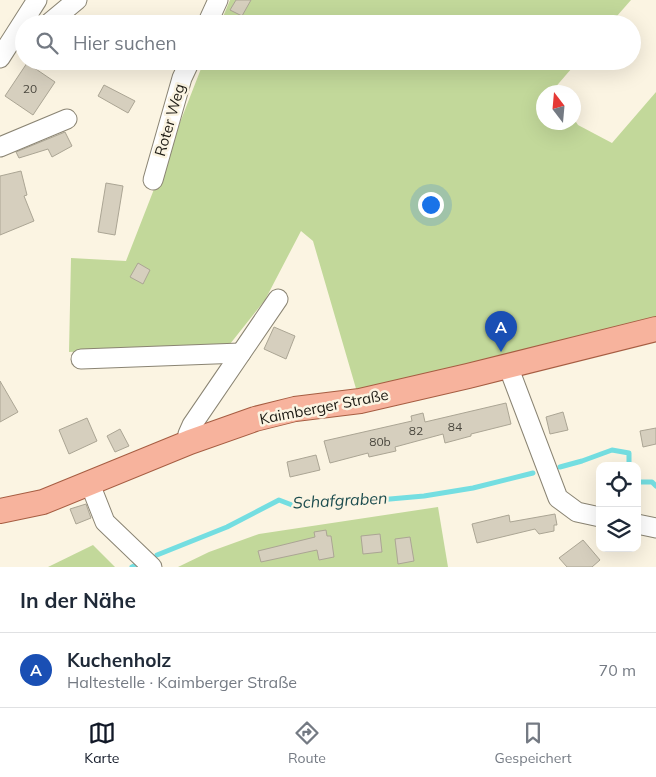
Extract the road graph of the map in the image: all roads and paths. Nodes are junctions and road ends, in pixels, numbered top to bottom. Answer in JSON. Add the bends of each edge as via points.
{"nodes":[{"id":1,"x":37,"y":0,"type":"edge"},
{"id":2,"x":77,"y":0,"type":"edge"},
{"id":3,"x":218,"y":0,"type":"edge"},
{"id":4,"x":31,"y":15,"type":"edge"},
{"id":5,"x":59,"y":15,"type":"edge"},
{"id":6,"x":211,"y":15,"type":"edge"},
{"id":7,"x":15,"y":38,"type":"edge"},
{"id":8,"x":0,"y":58,"type":"edge"},
{"id":9,"x":186,"y":70,"type":"edge"},
{"id":10,"x":67,"y":118,"type":"dead end"},
{"id":11,"x":0,"y":147,"type":"edge"},
{"id":12,"x":153,"y":180,"type":"dead end"},
{"id":13,"x":278,"y":299,"type":"dead end"},
{"id":14,"x":656,"y":329,"type":"edge"},
{"id":15,"x":241,"y":353,"type":"junction"},
{"id":16,"x":81,"y":359,"type":"dead end"},
{"id":17,"x":508,"y":366,"type":"junction"},
{"id":18,"x":190,"y":442,"type":"junction"},
{"id":19,"x":90,"y":484,"type":"junction"},
{"id":20,"x":0,"y":511,"type":"edge"},
{"id":21,"x":596,"y":515,"type":"edge"},
{"id":22,"x":641,"y":525,"type":"edge"},
{"id":23,"x":656,"y":528,"type":"edge"},
{"id":24,"x":152,"y":567,"type":"edge"}],
"edges":[{"from":1,"to":4,"type":"street"},
{"from":2,"to":5,"type":"street"},
{"from":3,"to":6,"type":"street"},
{"from":7,"to":8,"type":"street"},
{"from":9,"to":12,"type":"street","name":"Roter Weg"},
{"from":10,"to":11,"type":"street"},
{"from":13,"to":15,"type":"street"},
{"from":14,"to":17,"type":"main road","name":"Kaimberger Straße"},
{"from":15,"to":16,"type":"street"},
{"from":15,"to":18,"type":"street","via":[[192,425],[188,434]]},
{"from":17,"to":18,"type":"main road","name":"Kaimberger Straße","via":[[360,400],[295,410]]},
{"from":17,"to":21,"type":"street","via":[[558,498],[577,512]]},
{"from":18,"to":19,"type":"main road","name":"Kaimberger Straße"},
{"from":19,"to":20,"type":"main road","name":"Kaimberger Straße","via":[[43,502]]},
{"from":19,"to":24,"type":"street","via":[[105,522]]},
{"from":22,"to":23,"type":"street"}]}
